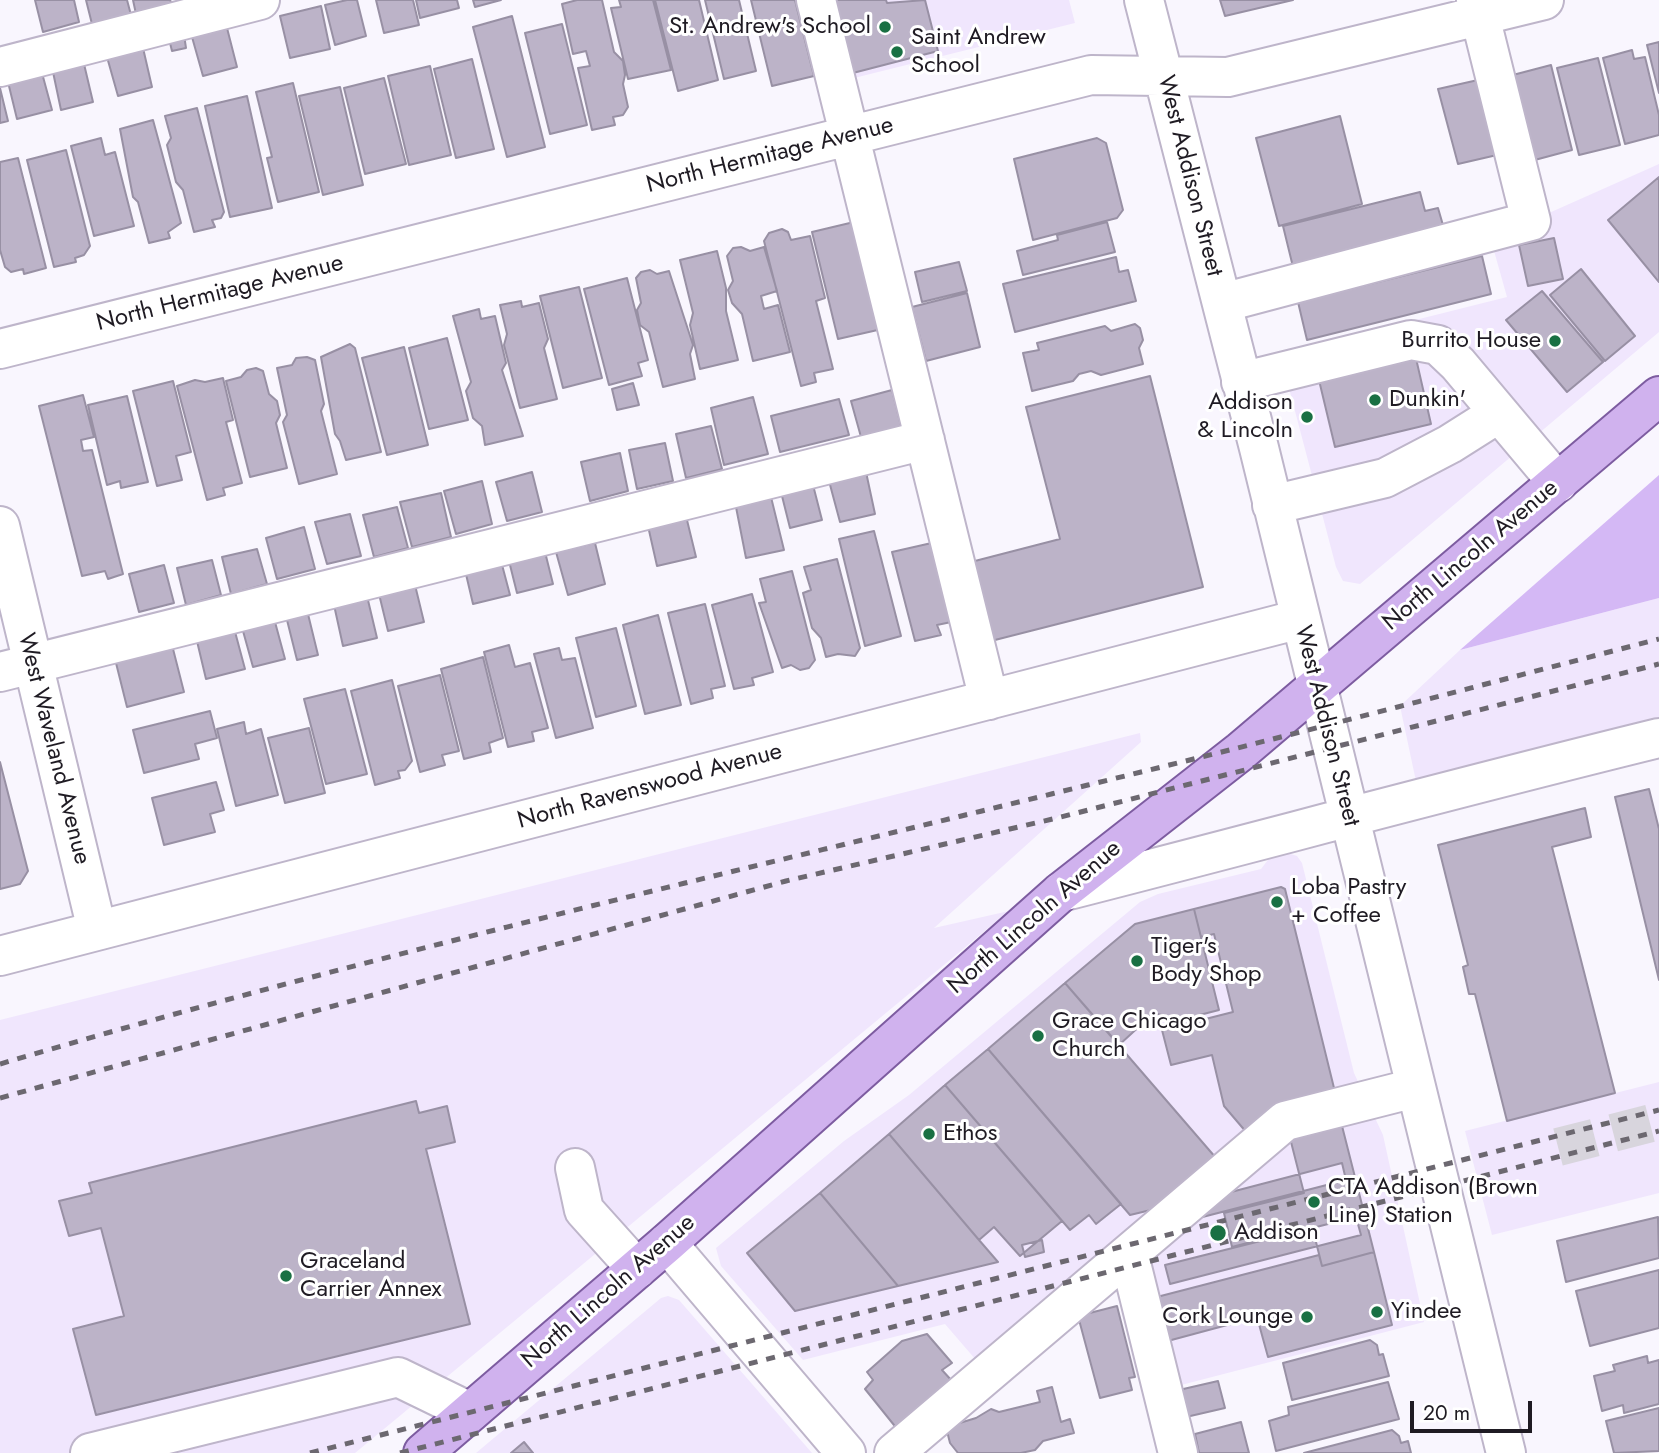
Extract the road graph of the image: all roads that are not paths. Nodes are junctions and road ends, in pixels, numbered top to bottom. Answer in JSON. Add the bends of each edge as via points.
{"nodes":[{"id":1,"x":260,"y":0,"type":"edge"},
{"id":2,"x":816,"y":0,"type":"edge"},
{"id":3,"x":1144,"y":0,"type":"edge"},
{"id":4,"x":1544,"y":0,"type":"edge"},
{"id":5,"x":1478,"y":8,"type":"edge"},
{"id":6,"x":0,"y":67,"type":"edge"},
{"id":7,"x":1164,"y":77,"type":"junction"},
{"id":8,"x":849,"y":136,"type":"junction"},
{"id":9,"x":1222,"y":303,"type":"junction"},
{"id":10,"x":0,"y":349,"type":"edge"},
{"id":11,"x":1241,"y":382,"type":"junction"},
{"id":12,"x":1659,"y":396,"type":"edge"},
{"id":13,"x":1499,"y":413,"type":"junction"},
{"id":14,"x":925,"y":440,"type":"junction"},
{"id":15,"x":1558,"y":483,"type":"junction"},
{"id":16,"x":1272,"y":505,"type":"junction"},
{"id":17,"x":0,"y":526,"type":"edge"},
{"id":18,"x":1300,"y":619,"type":"junction"},
{"id":19,"x":16,"y":668,"type":"edge"},
{"id":20,"x":1316,"y":686,"type":"junction"},
{"id":21,"x":989,"y":699,"type":"junction"},
{"id":22,"x":1659,"y":739,"type":"edge"},
{"id":23,"x":1348,"y":815,"type":"junction"},
{"id":24,"x":1061,"y":892,"type":"junction"},
{"id":25,"x":97,"y":930,"type":"junction"},
{"id":26,"x":0,"y":956,"type":"edge"},
{"id":27,"x":1415,"y":1088,"type":"junction"},
{"id":28,"x":575,"y":1168,"type":"dead end"},
{"id":29,"x":667,"y":1243,"type":"junction"},
{"id":30,"x":1129,"y":1255,"type":"junction"},
{"id":31,"x":636,"y":1269,"type":"junction"},
{"id":32,"x":470,"y":1412,"type":"junction"},
{"id":33,"x":90,"y":1453,"type":"edge"},
{"id":34,"x":422,"y":1453,"type":"edge"},
{"id":35,"x":846,"y":1453,"type":"edge"},
{"id":36,"x":894,"y":1453,"type":"edge"},
{"id":37,"x":1178,"y":1453,"type":"edge"},
{"id":38,"x":1506,"y":1453,"type":"edge"}],
"edges":[{"from":1,"to":6,"type":"street"},
{"from":2,"to":8,"type":"street"},
{"from":3,"to":7,"type":"street","name":"West Addison Street"},
{"from":4,"to":5,"type":"street","name":"North Hermitage Avenue"},
{"from":5,"to":7,"type":"street","name":"North Hermitage Avenue","via":[[1228,77]]},
{"from":5,"to":9,"type":"street","via":[[1531,221]]},
{"from":7,"to":8,"type":"street","name":"North Hermitage Avenue","via":[[1091,75]]},
{"from":7,"to":9,"type":"street","name":"West Addison Street"},
{"from":8,"to":10,"type":"street","name":"North Hermitage Avenue"},
{"from":8,"to":14,"type":"street"},
{"from":9,"to":11,"type":"street","name":"West Addison Street"},
{"from":11,"to":13,"type":"street","via":[[1412,340],[1438,345]]},
{"from":11,"to":16,"type":"street","name":"West Addison Street"},
{"from":12,"to":15,"type":"main road","name":"North Lincoln Avenue"},
{"from":13,"to":15,"type":"street"},
{"from":13,"to":16,"type":"street","via":[[1385,478]]},
{"from":14,"to":19,"type":"street"},
{"from":14,"to":21,"type":"street"},
{"from":15,"to":20,"type":"main road","name":"North Lincoln Avenue"},
{"from":16,"to":18,"type":"street","name":"West Addison Street"},
{"from":17,"to":19,"type":"street","name":"West Waveland Avenue"},
{"from":18,"to":20,"type":"street","name":"West Addison Street"},
{"from":18,"to":21,"type":"street","name":"North Ravenswood Avenue"},
{"from":19,"to":25,"type":"street","name":"West Waveland Avenue"},
{"from":20,"to":23,"type":"street","name":"West Addison Street"},
{"from":20,"to":24,"type":"main road","name":"North Lincoln Avenue"},
{"from":21,"to":25,"type":"street","name":"North Ravenswood Avenue"},
{"from":22,"to":23,"type":"street"},
{"from":23,"to":24,"type":"street","via":[[1280,837]]},
{"from":23,"to":27,"type":"street","name":"West Addison Street"},
{"from":24,"to":29,"type":"main road","name":"North Lincoln Avenue"},
{"from":25,"to":26,"type":"street","name":"North Ravenswood Avenue"},
{"from":27,"to":30,"type":"street","via":[[1285,1121]]},
{"from":27,"to":38,"type":"street","name":"West Addison Street"},
{"from":28,"to":31,"type":"street","via":[[584,1210]]},
{"from":29,"to":31,"type":"main road","name":"North Lincoln Avenue"},
{"from":29,"to":35,"type":"street"},
{"from":30,"to":36,"type":"street"},
{"from":30,"to":37,"type":"street"},
{"from":31,"to":32,"type":"main road","name":"North Lincoln Avenue"},
{"from":32,"to":33,"type":"street","via":[[398,1377]]},
{"from":32,"to":34,"type":"main road","name":"North Lincoln Avenue"}]}
